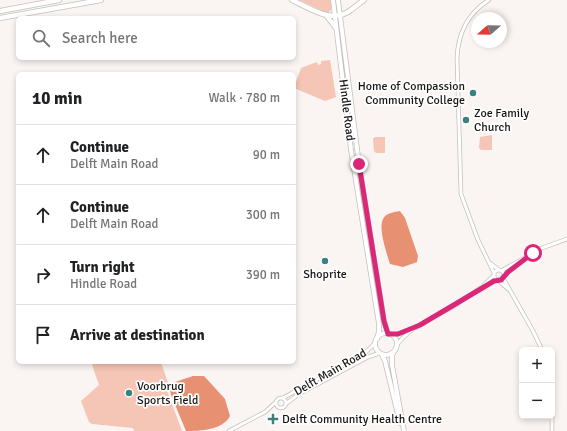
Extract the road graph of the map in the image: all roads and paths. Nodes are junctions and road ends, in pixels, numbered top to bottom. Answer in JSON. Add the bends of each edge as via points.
{"nodes":[{"id":1,"x":59,"y":0,"type":"edge"},
{"id":2,"x":101,"y":0,"type":"edge"},
{"id":3,"x":292,"y":0,"type":"edge"},
{"id":4,"x":333,"y":0,"type":"edge"},
{"id":5,"x":338,"y":0,"type":"edge"},
{"id":6,"x":364,"y":0,"type":"edge"},
{"id":7,"x":489,"y":0,"type":"edge"},
{"id":8,"x":0,"y":11,"type":"edge"},
{"id":9,"x":326,"y":15,"type":"junction"},
{"id":10,"x":338,"y":15,"type":"junction"},
{"id":11,"x":0,"y":18,"type":"edge"},
{"id":12,"x":336,"y":28,"type":"junction"},
{"id":13,"x":567,"y":239,"type":"edge"},
{"id":14,"x":489,"y":262,"type":"junction"},
{"id":15,"x":519,"y":262,"type":"junction"},
{"id":16,"x":500,"y":271,"type":"junction"},
{"id":17,"x":494,"y":274,"type":"junction"},
{"id":18,"x":504,"y":277,"type":"junction"},
{"id":19,"x":498,"y":281,"type":"junction"},
{"id":20,"x":479,"y":290,"type":"junction"},
{"id":21,"x":510,"y":292,"type":"junction"},
{"id":22,"x":420,"y":325,"type":"junction"},
{"id":23,"x":389,"y":334,"type":"junction"},
{"id":24,"x":376,"y":341,"type":"junction"},
{"id":25,"x":541,"y":347,"type":"edge"},
{"id":26,"x":395,"y":349,"type":"junction"},
{"id":27,"x":381,"y":354,"type":"junction"},
{"id":28,"x":283,"y":398,"type":"junction"},
{"id":29,"x":276,"y":402,"type":"junction"},
{"id":30,"x":287,"y":403,"type":"junction"},
{"id":31,"x":279,"y":408,"type":"junction"},
{"id":32,"x":265,"y":412,"type":"junction"},
{"id":33,"x":552,"y":419,"type":"edge"},
{"id":34,"x":229,"y":431,"type":"edge"},
{"id":35,"x":403,"y":431,"type":"edge"},
{"id":36,"x":552,"y":431,"type":"edge"}],
"edges":[{"from":1,"to":8,"type":"highway"},
{"from":2,"to":11,"type":"highway"},
{"from":3,"to":9,"type":"highway"},
{"from":4,"to":10,"type":"main road","name":"Hindle Road"},
{"from":5,"to":10,"type":"main road","name":"Hindle Road"},
{"from":6,"to":10,"type":"highway","via":[[347,13]]},
{"from":7,"to":14,"type":"street","via":[[476,10],[466,24],[459,42],[458,58],[461,189],[478,240]]},
{"from":9,"to":10,"type":"highway"},
{"from":9,"to":12,"type":"highway"},
{"from":10,"to":12,"type":"main road","name":"Hindle Road"},
{"from":10,"to":23,"type":"main road","name":"Hindle Road","via":[[384,321]]},
{"from":12,"to":24,"type":"main road","name":"Hindle Road","via":[[379,324]]},
{"from":13,"to":15,"type":"street","via":[[542,248]]},
{"from":14,"to":16,"type":"street"},
{"from":14,"to":17,"type":"street"},
{"from":15,"to":16,"type":"street"},
{"from":15,"to":18,"type":"street"},
{"from":16,"to":17,"type":"street"},
{"from":16,"to":18,"type":"street"},
{"from":17,"to":19,"type":"street"},
{"from":17,"to":20,"type":"street"},
{"from":18,"to":19,"type":"street"},
{"from":18,"to":21,"type":"street"},
{"from":19,"to":20,"type":"street"},
{"from":19,"to":21,"type":"street"},
{"from":20,"to":22,"type":"street"},
{"from":21,"to":25,"type":"street"},
{"from":22,"to":23,"type":"street","via":[[398,334]]},
{"from":22,"to":26,"type":"street","via":[[401,340]]},
{"from":23,"to":24,"type":"main road","via":[[381,335]]},
{"from":23,"to":26,"type":"main road","via":[[396,341]]},
{"from":24,"to":27,"type":"main road","via":[[376,349]]},
{"from":24,"to":28,"type":"street","name":"Delft Main Road","via":[[365,353]]},
{"from":26,"to":27,"type":"main road","via":[[389,354]]},
{"from":26,"to":35,"type":"main road","via":[[392,366]]},
{"from":27,"to":30,"type":"street","name":"Delft Main Road","via":[[368,357]]},
{"from":27,"to":35,"type":"main road"},
{"from":28,"to":29,"type":"street"},
{"from":28,"to":30,"type":"street"},
{"from":29,"to":31,"type":"street"},
{"from":29,"to":32,"type":"street"},
{"from":30,"to":31,"type":"street"},
{"from":31,"to":32,"type":"street"},
{"from":32,"to":34,"type":"street"},
{"from":33,"to":36,"type":"street"}]}
